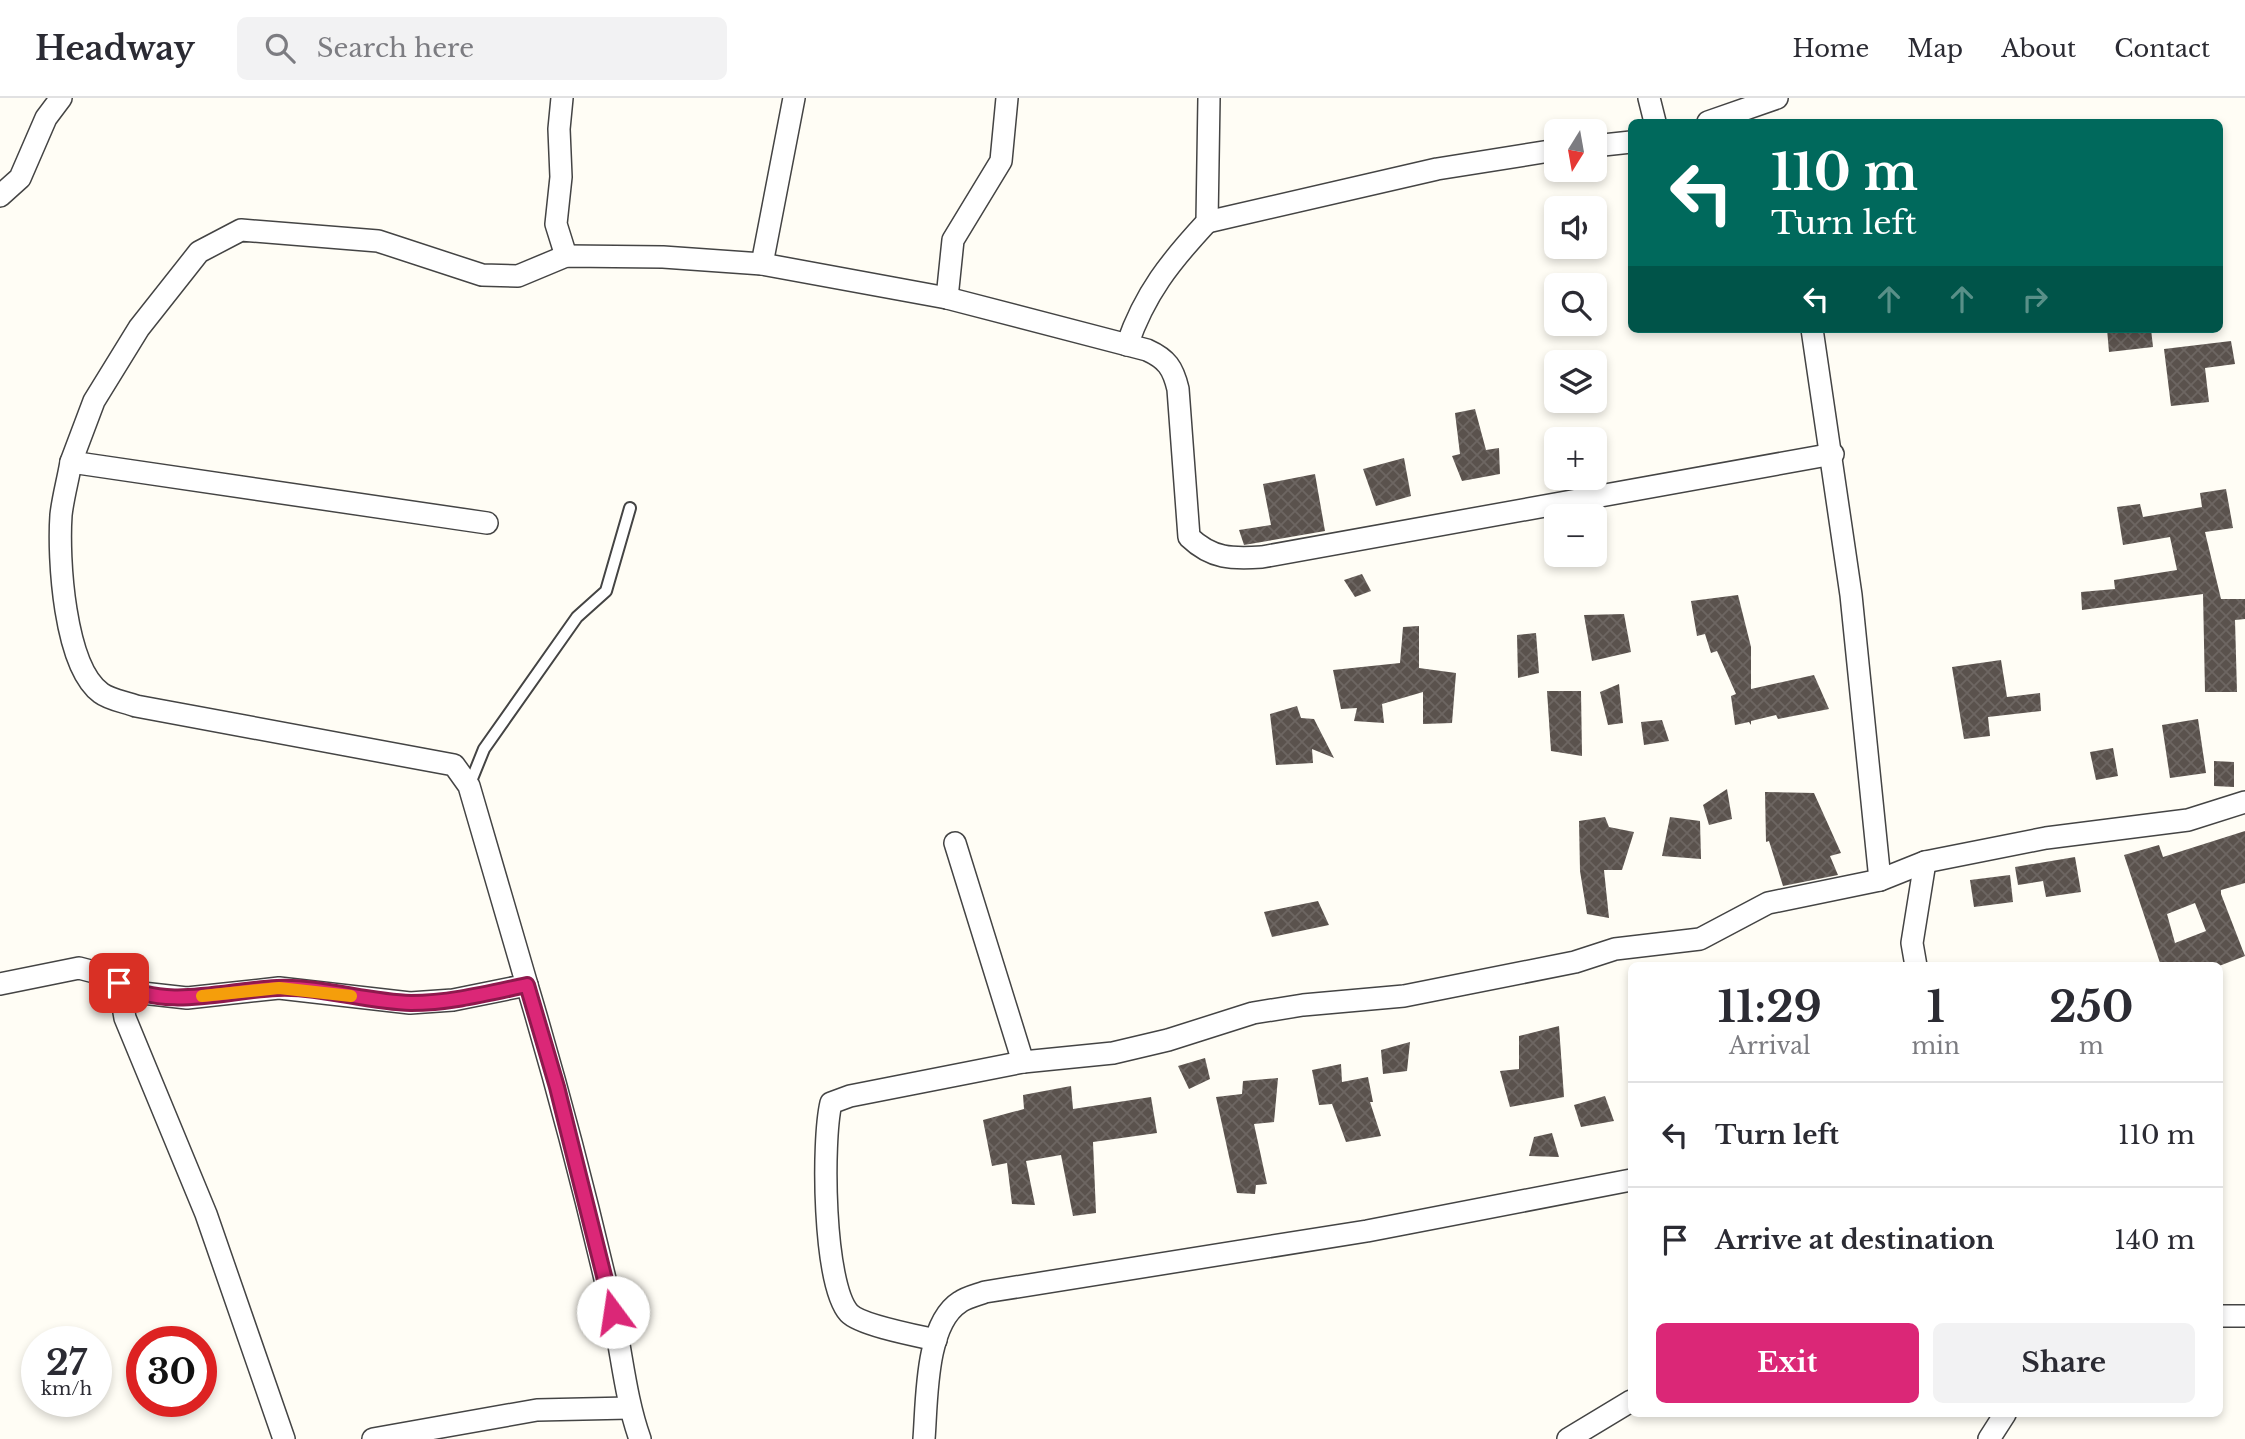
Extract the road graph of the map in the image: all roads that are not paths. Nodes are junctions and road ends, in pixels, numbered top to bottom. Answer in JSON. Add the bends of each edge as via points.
{"nodes":[{"id":1,"x":61,"y":98,"type":"edge"},
{"id":2,"x":562,"y":98,"type":"edge"},
{"id":3,"x":794,"y":98,"type":"edge"},
{"id":4,"x":1007,"y":98,"type":"edge"},
{"id":5,"x":1209,"y":98,"type":"edge"},
{"id":6,"x":1649,"y":98,"type":"edge"},
{"id":7,"x":1768,"y":108,"type":"edge"},
{"id":8,"x":1654,"y":119,"type":"edge"},
{"id":9,"x":1721,"y":119,"type":"edge"},
{"id":10,"x":1628,"y":142,"type":"edge"},
{"id":11,"x":1607,"y":145,"type":"edge"},
{"id":12,"x":1544,"y":152,"type":"edge"},
{"id":13,"x":0,"y":196,"type":"edge"},
{"id":14,"x":1207,"y":222,"type":"junction"},
{"id":15,"x":566,"y":256,"type":"junction"},
{"id":16,"x":762,"y":264,"type":"junction"},
{"id":17,"x":947,"y":298,"type":"junction"},
{"id":18,"x":1813,"y":333,"type":"edge"},
{"id":19,"x":1127,"y":345,"type":"junction"},
{"id":20,"x":1833,"y":454,"type":"junction"},
{"id":21,"x":71,"y":462,"type":"junction"},
{"id":22,"x":630,"y":508,"type":"dead end"},
{"id":23,"x":487,"y":523,"type":"dead end"},
{"id":24,"x":469,"y":786,"type":"junction"},
{"id":25,"x":2245,"y":802,"type":"edge"},
{"id":26,"x":955,"y":843,"type":"dead end"},
{"id":27,"x":1925,"y":862,"type":"junction"},
{"id":28,"x":1880,"y":880,"type":"junction"},
{"id":29,"x":1915,"y":962,"type":"edge"},
{"id":30,"x":119,"y":983,"type":"junction"},
{"id":31,"x":0,"y":984,"type":"edge"},
{"id":32,"x":527,"y":985,"type":"junction"},
{"id":33,"x":1023,"y":1062,"type":"junction"},
{"id":34,"x":1628,"y":1181,"type":"edge"},
{"id":35,"x":2223,"y":1316,"type":"edge"},
{"id":36,"x":2245,"y":1316,"type":"edge"},
{"id":37,"x":936,"y":1340,"type":"junction"},
{"id":38,"x":1628,"y":1403,"type":"edge"},
{"id":39,"x":629,"y":1408,"type":"junction"},
{"id":40,"x":2003,"y":1417,"type":"edge"},
{"id":41,"x":284,"y":1439,"type":"edge"},
{"id":42,"x":373,"y":1439,"type":"edge"},
{"id":43,"x":640,"y":1439,"type":"edge"},
{"id":44,"x":924,"y":1439,"type":"edge"},
{"id":45,"x":1568,"y":1439,"type":"edge"},
{"id":46,"x":1990,"y":1439,"type":"edge"}],
"edges":[{"from":1,"to":13,"type":"street","via":[[46,118],[20,178]]},
{"from":2,"to":15,"type":"street","via":[[556,224]]},
{"from":3,"to":16,"type":"street"},
{"from":4,"to":17,"type":"street","via":[[1001,161],[953,240]]},
{"from":5,"to":14,"type":"street"},
{"from":6,"to":8,"type":"street"},
{"from":7,"to":9,"type":"street"},
{"from":10,"to":11,"type":"street"},
{"from":12,"to":14,"type":"street","via":[[1437,169]]},
{"from":14,"to":19,"type":"street","via":[[1166,267],[1139,310]]},
{"from":15,"to":16,"type":"street"},
{"from":15,"to":21,"type":"street","via":[[517,276],[482,275],[378,241],[241,230],[200,253],[139,328],[94,401]]},
{"from":16,"to":17,"type":"street"},
{"from":17,"to":19,"type":"street"},
{"from":18,"to":20,"type":"street"},
{"from":19,"to":20,"type":"street","via":[[1162,357],[1174,370],[1189,537],[1204,551],[1228,559],[1262,557]]},
{"from":20,"to":28,"type":"street"},
{"from":21,"to":23,"type":"street"},
{"from":21,"to":24,"type":"street","via":[[61,514],[61,576],[85,675],[102,694],[136,706],[428,758],[454,765]]},
{"from":22,"to":24,"type":"lane","via":[[606,591],[577,617],[484,749]]},
{"from":24,"to":32,"type":"street"},
{"from":25,"to":27,"type":"street","via":[[2188,820],[2046,838]]},
{"from":26,"to":33,"type":"street"},
{"from":27,"to":28,"type":"street"},
{"from":27,"to":29,"type":"street","via":[[1912,943]]},
{"from":28,"to":33,"type":"street","via":[[1768,903],[1700,939],[1615,949],[1575,962],[1404,996],[1253,1013],[1112,1053]]},
{"from":30,"to":31,"type":"street","via":[[79,968]]},
{"from":30,"to":32,"type":"street","via":[[133,992],[187,998],[279,988],[410,1003],[453,1000]]},
{"from":30,"to":41,"type":"street","via":[[125,1018],[206,1214]]},
{"from":32,"to":39,"type":"street","via":[[613,1312]]},
{"from":33,"to":37,"type":"street","via":[[831,1103],[827,1221],[839,1294],[850,1314],[880,1327]]},
{"from":34,"to":37,"type":"street","via":[[1367,1231],[985,1292],[959,1302],[942,1321]]},
{"from":35,"to":36,"type":"street"},
{"from":37,"to":44,"type":"street"},
{"from":38,"to":45,"type":"street"},
{"from":39,"to":42,"type":"street","via":[[537,1410]]},
{"from":39,"to":43,"type":"street"},
{"from":40,"to":46,"type":"street"}]}
